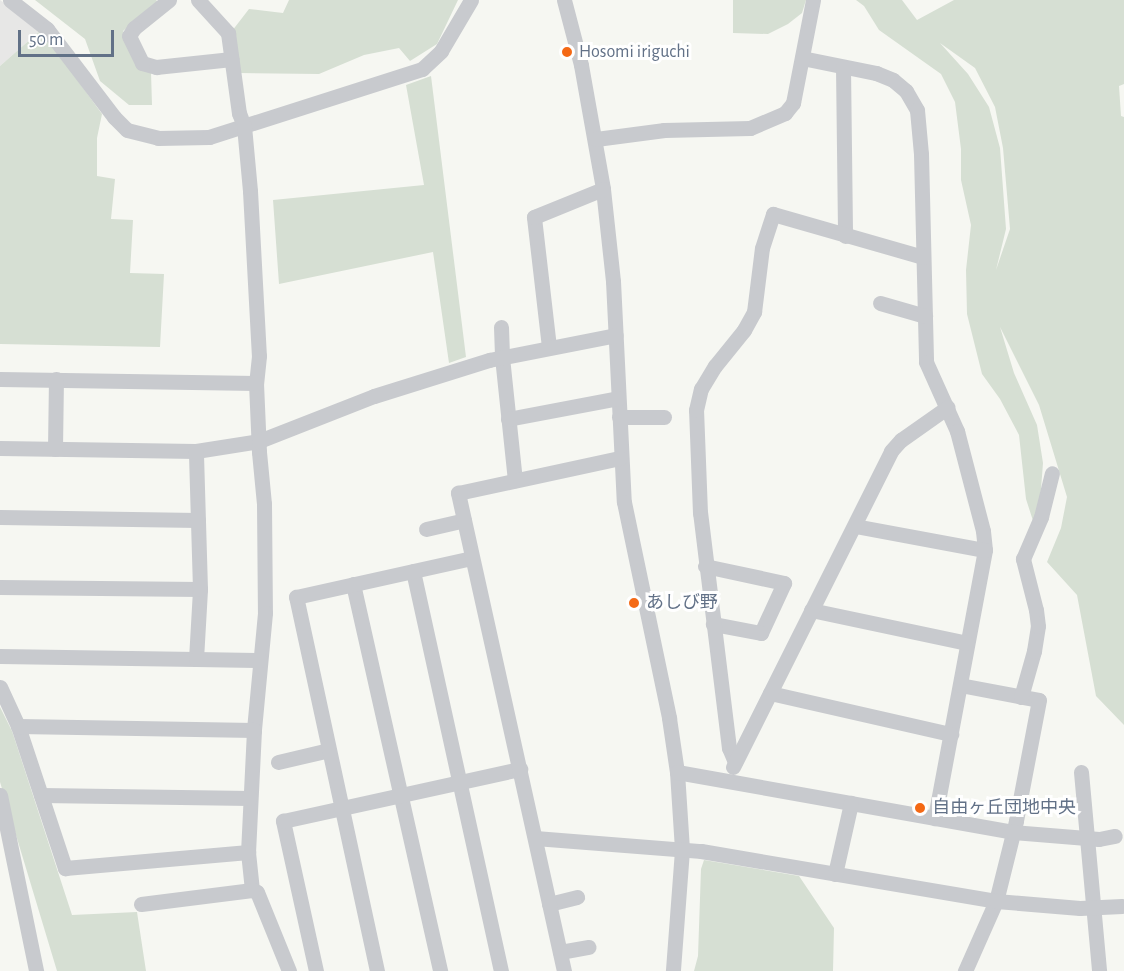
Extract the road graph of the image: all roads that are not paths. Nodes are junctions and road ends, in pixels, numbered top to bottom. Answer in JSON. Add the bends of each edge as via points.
{"nodes":[{"id":1,"x":9,"y":0,"type":"edge"},
{"id":2,"x":169,"y":0,"type":"edge"},
{"id":3,"x":198,"y":0,"type":"edge"},
{"id":4,"x":471,"y":0,"type":"edge"},
{"id":5,"x":564,"y":0,"type":"edge"},
{"id":6,"x":813,"y":0,"type":"edge"},
{"id":7,"x":802,"y":58,"type":"junction"},
{"id":8,"x":232,"y":60,"type":"junction"},
{"id":9,"x":843,"y":67,"type":"junction"},
{"id":10,"x":244,"y":126,"type":"junction"},
{"id":11,"x":596,"y":139,"type":"junction"},
{"id":12,"x":603,"y":189,"type":"junction"},
{"id":13,"x":845,"y":236,"type":"junction"},
{"id":14,"x":923,"y":257,"type":"junction"},
{"id":15,"x":880,"y":303,"type":"dead end"},
{"id":16,"x":925,"y":316,"type":"junction"},
{"id":17,"x":501,"y":327,"type":"dead end"},
{"id":18,"x":616,"y":335,"type":"junction"},
{"id":19,"x":549,"y":347,"type":"junction"},
{"id":20,"x":501,"y":357,"type":"junction"},
{"id":21,"x":0,"y":379,"type":"edge"},
{"id":22,"x":56,"y":380,"type":"junction"},
{"id":23,"x":256,"y":383,"type":"junction"},
{"id":24,"x":618,"y":398,"type":"junction"},
{"id":25,"x":948,"y":407,"type":"junction"},
{"id":26,"x":619,"y":417,"type":"junction"},
{"id":27,"x":664,"y":417,"type":"dead end"},
{"id":28,"x":508,"y":419,"type":"junction"},
{"id":29,"x":259,"y":441,"type":"junction"},
{"id":30,"x":0,"y":448,"type":"edge"},
{"id":31,"x":56,"y":449,"type":"junction"},
{"id":32,"x":196,"y":451,"type":"junction"},
{"id":33,"x":620,"y":458,"type":"junction"},
{"id":34,"x":1052,"y":473,"type":"dead end"},
{"id":35,"x":515,"y":480,"type":"junction"},
{"id":36,"x":0,"y":517,"type":"edge"},
{"id":37,"x":198,"y":520,"type":"junction"},
{"id":38,"x":464,"y":520,"type":"junction"},
{"id":39,"x":855,"y":526,"type":"junction"},
{"id":40,"x":426,"y":529,"type":"dead end"},
{"id":41,"x":984,"y":550,"type":"junction"},
{"id":42,"x":472,"y":558,"type":"junction"},
{"id":43,"x":705,"y":566,"type":"junction"},
{"id":44,"x":413,"y":571,"type":"junction"},
{"id":45,"x":353,"y":584,"type":"junction"},
{"id":46,"x":0,"y":587,"type":"edge"},
{"id":47,"x":200,"y":589,"type":"junction"},
{"id":48,"x":812,"y":610,"type":"junction"},
{"id":49,"x":713,"y":624,"type":"junction"},
{"id":50,"x":967,"y":643,"type":"junction"},
{"id":51,"x":0,"y":656,"type":"edge"},
{"id":52,"x":196,"y":659,"type":"junction"},
{"id":53,"x":260,"y":660,"type":"junction"},
{"id":54,"x":960,"y":685,"type":"junction"},
{"id":55,"x":0,"y":687,"type":"edge"},
{"id":56,"x":770,"y":693,"type":"junction"},
{"id":57,"x":1021,"y":697,"type":"junction"},
{"id":58,"x":18,"y":726,"type":"junction"},
{"id":59,"x":254,"y":730,"type":"junction"},
{"id":60,"x":951,"y":734,"type":"junction"},
{"id":61,"x":329,"y":750,"type":"junction"},
{"id":62,"x":279,"y":762,"type":"dead end"},
{"id":63,"x":735,"y":762,"type":"junction"},
{"id":64,"x":520,"y":769,"type":"junction"},
{"id":65,"x":677,"y":772,"type":"junction"},
{"id":66,"x":1081,"y":772,"type":"dead end"},
{"id":67,"x":727,"y":780,"type":"junction"},
{"id":68,"x":460,"y":783,"type":"junction"},
{"id":69,"x":0,"y":795,"type":"edge"},
{"id":70,"x":41,"y":795,"type":"junction"},
{"id":71,"x":401,"y":796,"type":"junction"},
{"id":72,"x":250,"y":798,"type":"junction"},
{"id":73,"x":851,"y":803,"type":"junction"},
{"id":74,"x":343,"y":809,"type":"junction"},
{"id":75,"x":935,"y":818,"type":"junction"},
{"id":76,"x":1013,"y":832,"type":"junction"},
{"id":77,"x":1115,"y":836,"type":"dead end"},
{"id":78,"x":535,"y":838,"type":"junction"},
{"id":79,"x":1087,"y":838,"type":"junction"},
{"id":80,"x":682,"y":850,"type":"junction"},
{"id":81,"x":248,"y":852,"type":"junction"},
{"id":82,"x":835,"y":874,"type":"junction"},
{"id":83,"x":252,"y":890,"type":"junction"},
{"id":84,"x":578,"y":897,"type":"dead end"},
{"id":85,"x":996,"y":901,"type":"junction"},
{"id":86,"x":141,"y":904,"type":"dead end"},
{"id":87,"x":549,"y":904,"type":"junction"},
{"id":88,"x":1122,"y":906,"type":"dead end"},
{"id":89,"x":1092,"y":909,"type":"junction"},
{"id":90,"x":589,"y":947,"type":"dead end"},
{"id":91,"x":560,"y":952,"type":"junction"},
{"id":92,"x":36,"y":971,"type":"edge"},
{"id":93,"x":289,"y":971,"type":"edge"},
{"id":94,"x":316,"y":971,"type":"edge"},
{"id":95,"x":377,"y":971,"type":"edge"},
{"id":96,"x":440,"y":971,"type":"edge"},
{"id":97,"x":501,"y":971,"type":"edge"},
{"id":98,"x":564,"y":971,"type":"edge"},
{"id":99,"x":673,"y":971,"type":"edge"},
{"id":100,"x":965,"y":971,"type":"edge"},
{"id":101,"x":1099,"y":971,"type":"edge"}],
"edges":[{"from":1,"to":10,"type":"street","via":[[47,29],[103,105],[128,130],[158,138],[200,137]]},
{"from":2,"to":8,"type":"street","via":[[129,36],[142,63],[156,67]]},
{"from":3,"to":8,"type":"street","via":[[228,33]]},
{"from":4,"to":10,"type":"street","via":[[441,51],[422,69]]},
{"from":5,"to":11,"type":"street"},
{"from":6,"to":7,"type":"street"},
{"from":7,"to":9,"type":"street"},
{"from":7,"to":11,"type":"street","via":[[793,103],[769,121],[750,128],[664,130]]},
{"from":8,"to":10,"type":"street"},
{"from":9,"to":13,"type":"street"},
{"from":9,"to":14,"type":"street","via":[[893,80],[917,110]]},
{"from":10,"to":23,"type":"street","via":[[258,345]]},
{"from":11,"to":12,"type":"street"},
{"from":12,"to":18,"type":"street"},
{"from":12,"to":19,"type":"street","via":[[534,217]]},
{"from":13,"to":14,"type":"street"},
{"from":13,"to":43,"type":"street","via":[[773,214],[762,248],[754,312],[704,380],[697,399]]},
{"from":14,"to":16,"type":"street"},
{"from":15,"to":16,"type":"street"},
{"from":16,"to":25,"type":"street","via":[[926,362]]},
{"from":17,"to":20,"type":"street"},
{"from":18,"to":19,"type":"street"},
{"from":18,"to":24,"type":"street"},
{"from":19,"to":20,"type":"street"},
{"from":20,"to":28,"type":"street"},
{"from":20,"to":29,"type":"street","via":[[374,396]]},
{"from":21,"to":22,"type":"street"},
{"from":22,"to":23,"type":"street"},
{"from":22,"to":31,"type":"street"},
{"from":23,"to":29,"type":"street"},
{"from":24,"to":26,"type":"street"},
{"from":24,"to":28,"type":"street"},
{"from":25,"to":39,"type":"street","via":[[896,444]]},
{"from":25,"to":41,"type":"street","via":[[983,531]]},
{"from":26,"to":27,"type":"street"},
{"from":26,"to":33,"type":"street"},
{"from":28,"to":35,"type":"street"},
{"from":29,"to":32,"type":"street"},
{"from":29,"to":53,"type":"street","via":[[265,561]]},
{"from":30,"to":31,"type":"street"},
{"from":31,"to":32,"type":"street"},
{"from":32,"to":37,"type":"street"},
{"from":33,"to":35,"type":"street"},
{"from":33,"to":65,"type":"street","via":[[633,552]]},
{"from":34,"to":57,"type":"street","via":[[1044,508],[1023,560],[1038,627]]},
{"from":35,"to":38,"type":"street","via":[[458,493]]},
{"from":36,"to":37,"type":"street"},
{"from":37,"to":47,"type":"street"},
{"from":38,"to":40,"type":"street"},
{"from":38,"to":42,"type":"street"},
{"from":39,"to":41,"type":"street"},
{"from":39,"to":48,"type":"street"},
{"from":41,"to":50,"type":"street"},
{"from":42,"to":44,"type":"street"},
{"from":42,"to":64,"type":"street"},
{"from":43,"to":49,"type":"street"},
{"from":43,"to":49,"type":"street","via":[[784,583],[761,633]]},
{"from":44,"to":45,"type":"street"},
{"from":44,"to":68,"type":"street"},
{"from":45,"to":61,"type":"street","via":[[296,597]]},
{"from":45,"to":71,"type":"street"},
{"from":46,"to":47,"type":"street"},
{"from":47,"to":52,"type":"street"},
{"from":48,"to":50,"type":"street"},
{"from":48,"to":56,"type":"street"},
{"from":49,"to":63,"type":"street","via":[[729,748]]},
{"from":50,"to":54,"type":"street"},
{"from":51,"to":52,"type":"street"},
{"from":52,"to":53,"type":"street"},
{"from":53,"to":59,"type":"street"},
{"from":54,"to":57,"type":"street"},
{"from":54,"to":60,"type":"street"},
{"from":55,"to":58,"type":"street"},
{"from":56,"to":60,"type":"street"},
{"from":56,"to":63,"type":"street"},
{"from":57,"to":76,"type":"street","via":[[1039,700]]},
{"from":58,"to":59,"type":"street"},
{"from":58,"to":70,"type":"street"},
{"from":59,"to":72,"type":"street"},
{"from":60,"to":75,"type":"street"},
{"from":61,"to":62,"type":"street"},
{"from":61,"to":74,"type":"street"},
{"from":63,"to":67,"type":"street"},
{"from":64,"to":68,"type":"street"},
{"from":64,"to":78,"type":"street"},
{"from":65,"to":67,"type":"street"},
{"from":65,"to":80,"type":"street"},
{"from":66,"to":79,"type":"street"},
{"from":67,"to":73,"type":"street"},
{"from":68,"to":71,"type":"street"},
{"from":68,"to":97,"type":"street"},
{"from":69,"to":92,"type":"street"},
{"from":70,"to":72,"type":"street"},
{"from":70,"to":81,"type":"street","via":[[64,868]]},
{"from":71,"to":74,"type":"street"},
{"from":71,"to":96,"type":"street"},
{"from":72,"to":81,"type":"street"},
{"from":73,"to":75,"type":"street"},
{"from":73,"to":82,"type":"street"},
{"from":74,"to":94,"type":"street","via":[[283,821]]},
{"from":74,"to":95,"type":"street"},
{"from":75,"to":76,"type":"street"},
{"from":76,"to":79,"type":"street"},
{"from":76,"to":85,"type":"street"},
{"from":77,"to":79,"type":"street"},
{"from":78,"to":80,"type":"street"},
{"from":78,"to":87,"type":"street"},
{"from":79,"to":89,"type":"street"},
{"from":80,"to":82,"type":"street"},
{"from":80,"to":99,"type":"street"},
{"from":81,"to":83,"type":"street"},
{"from":82,"to":85,"type":"street"},
{"from":83,"to":86,"type":"street"},
{"from":83,"to":93,"type":"street","via":[[257,892]]},
{"from":84,"to":87,"type":"street"},
{"from":85,"to":89,"type":"street"},
{"from":85,"to":100,"type":"street"},
{"from":87,"to":91,"type":"street"},
{"from":88,"to":89,"type":"street"},
{"from":89,"to":101,"type":"street"},
{"from":90,"to":91,"type":"street"},
{"from":91,"to":98,"type":"street"}]}
